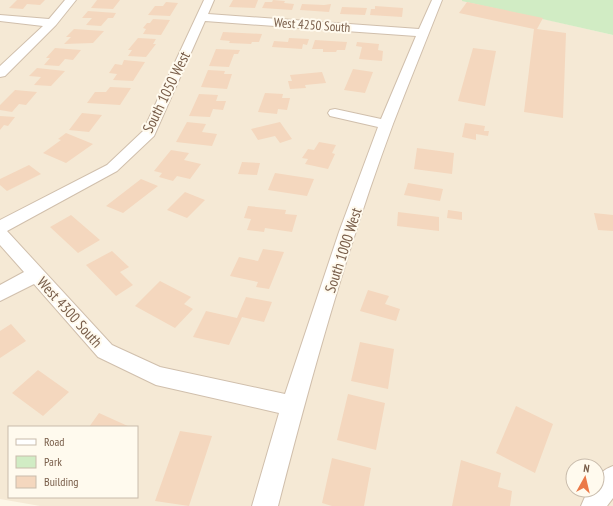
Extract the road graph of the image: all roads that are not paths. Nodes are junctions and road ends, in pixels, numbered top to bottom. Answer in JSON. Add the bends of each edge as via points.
{"nodes":[{"id":1,"x":71,"y":0,"type":"edge"},
{"id":2,"x":209,"y":0,"type":"edge"},
{"id":3,"x":437,"y":0,"type":"edge"},
{"id":4,"x":202,"y":17,"type":"junction"},
{"id":5,"x":0,"y":18,"type":"edge"},
{"id":6,"x":52,"y":23,"type":"junction"},
{"id":7,"x":423,"y":33,"type":"junction"},
{"id":8,"x":0,"y":73,"type":"edge"},
{"id":9,"x":335,"y":113,"type":"dead end"},
{"id":10,"x":386,"y":124,"type":"junction"},
{"id":11,"x":0,"y":227,"type":"edge"},
{"id":12,"x":0,"y":234,"type":"edge"},
{"id":13,"x":36,"y":274,"type":"junction"},
{"id":14,"x":0,"y":294,"type":"edge"},
{"id":15,"x":292,"y":406,"type":"junction"},
{"id":16,"x":613,"y":478,"type":"edge"},
{"id":17,"x":265,"y":506,"type":"edge"},
{"id":18,"x":594,"y":506,"type":"edge"}],
"edges":[{"from":1,"to":6,"type":"street"},
{"from":2,"to":4,"type":"street","name":"South 1050 West"},
{"from":3,"to":7,"type":"street","name":"South 1000 West"},
{"from":4,"to":7,"type":"street","name":"West 4250 South"},
{"from":4,"to":11,"type":"street","name":"South 1050 West","via":[[149,133],[112,168]]},
{"from":5,"to":6,"type":"street"},
{"from":6,"to":8,"type":"street"},
{"from":7,"to":10,"type":"street","name":"South 1000 West"},
{"from":9,"to":10,"type":"street"},
{"from":10,"to":15,"type":"street","name":"South 1000 West"},
{"from":12,"to":13,"type":"street","name":"West 4300 South"},
{"from":13,"to":14,"type":"street"},
{"from":13,"to":15,"type":"street","name":"West 4300 South","via":[[105,351],[156,376]]},
{"from":15,"to":17,"type":"street","name":"South 1000 West"},
{"from":16,"to":18,"type":"street"}]}
